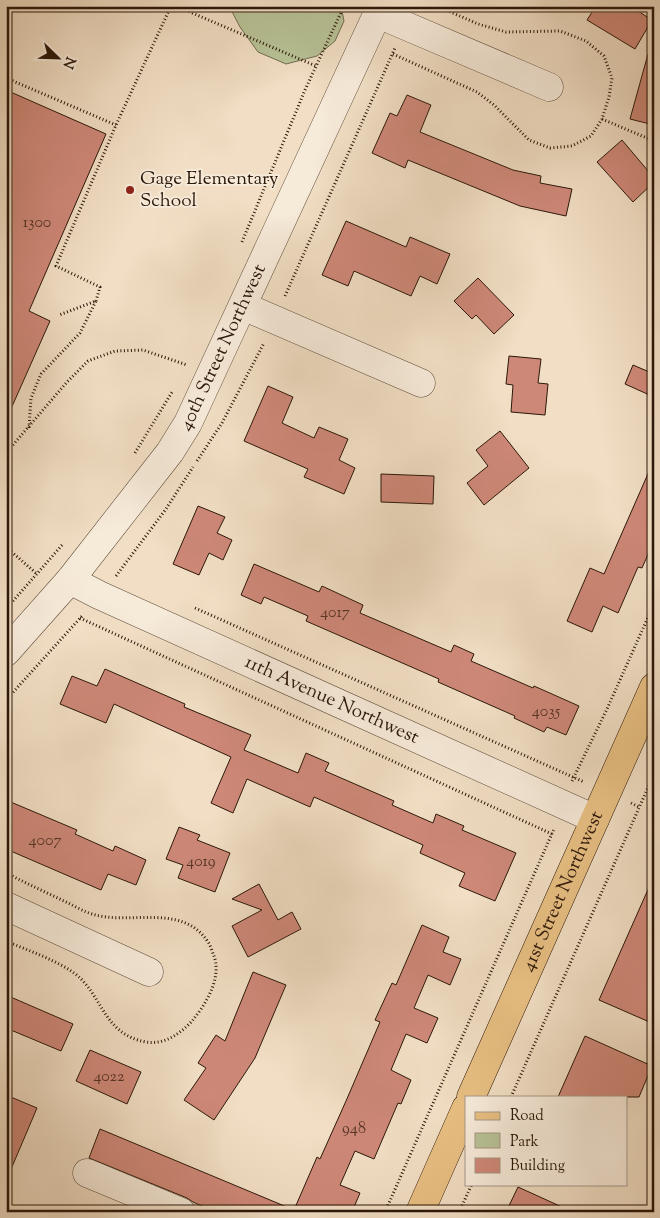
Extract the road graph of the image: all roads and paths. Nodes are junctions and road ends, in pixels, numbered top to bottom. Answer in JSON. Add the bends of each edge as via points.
{"nodes":[{"id":1,"x":171,"y":6,"type":"edge"},
{"id":2,"x":176,"y":6,"type":"edge"},
{"id":3,"x":344,"y":6,"type":"edge"},
{"id":4,"x":437,"y":6,"type":"edge"},
{"id":5,"x":380,"y":10,"type":"edge"},
{"id":6,"x":316,"y":66,"type":"junction"},
{"id":7,"x":6,"y":78,"type":"edge"},
{"id":8,"x":549,"y":87,"type":"dead end"},
{"id":9,"x":602,"y":119,"type":"junction"},
{"id":10,"x":116,"y":125,"type":"junction"},
{"id":11,"x":654,"y":140,"type":"edge"},
{"id":12,"x":282,"y":146,"type":"dead end"},
{"id":13,"x":96,"y":301,"type":"junction"},
{"id":14,"x":243,"y":306,"type":"junction"},
{"id":15,"x":59,"y":315,"type":"dead end"},
{"id":16,"x":274,"y":320,"type":"junction"},
{"id":17,"x":183,"y":373,"type":"dead end"},
{"id":18,"x":420,"y":383,"type":"dead end"},
{"id":19,"x":174,"y":390,"type":"dead end"},
{"id":20,"x":29,"y":428,"type":"junction"},
{"id":21,"x":6,"y":453,"type":"edge"},
{"id":22,"x":134,"y":454,"type":"dead end"},
{"id":23,"x":68,"y":538,"type":"dead end"},
{"id":24,"x":6,"y":547,"type":"edge"},
{"id":25,"x":37,"y":574,"type":"junction"},
{"id":26,"x":118,"y":574,"type":"dead end"},
{"id":27,"x":127,"y":578,"type":"dead end"},
{"id":28,"x":70,"y":580,"type":"junction"},
{"id":29,"x":99,"y":595,"type":"junction"},
{"id":30,"x":654,"y":604,"type":"edge"},
{"id":31,"x":191,"y":606,"type":"dead end"},
{"id":32,"x":6,"y":609,"type":"edge"},
{"id":33,"x":80,"y":618,"type":"junction"},
{"id":34,"x":6,"y":652,"type":"edge"},
{"id":35,"x":654,"y":687,"type":"edge"},
{"id":36,"x":6,"y":700,"type":"edge"},
{"id":37,"x":654,"y":774,"type":"edge"},
{"id":38,"x":563,"y":804,"type":"junction"},
{"id":39,"x":595,"y":819,"type":"junction"},
{"id":40,"x":552,"y":834,"type":"junction"},
{"id":41,"x":6,"y":906,"type":"edge"},
{"id":42,"x":149,"y":972,"type":"dead end"},
{"id":43,"x":471,"y":1096,"type":"edge"},
{"id":44,"x":510,"y":1096,"type":"edge"},
{"id":45,"x":465,"y":1110,"type":"edge"},
{"id":46,"x":87,"y":1173,"type":"dead end"},
{"id":47,"x":471,"y":1186,"type":"edge"},
{"id":48,"x":181,"y":1212,"type":"edge"},
{"id":49,"x":385,"y":1212,"type":"edge"},
{"id":50,"x":420,"y":1212,"type":"edge"},
{"id":51,"x":460,"y":1212,"type":"edge"}],
"edges":[{"from":1,"to":10,"type":"path"},
{"from":2,"to":6,"type":"path"},
{"from":3,"to":6,"type":"path"},
{"from":4,"to":9,"type":"path","via":[[506,32],[560,31],[586,40],[604,56],[612,78]]},
{"from":5,"to":8,"type":"street"},
{"from":5,"to":14,"type":"street","name":"40th Street Northwest"},
{"from":6,"to":12,"type":"path"},
{"from":7,"to":10,"type":"path"},
{"from":9,"to":11,"type":"path"},
{"from":9,"to":16,"type":"path","via":[[591,136],[572,146],[550,148],[529,140],[477,92],[393,54]]},
{"from":10,"to":13,"type":"path","via":[[56,266],[100,287]]},
{"from":13,"to":15,"type":"path"},
{"from":13,"to":20,"type":"path","via":[[80,333],[41,374],[31,398]]},
{"from":14,"to":16,"type":"street"},
{"from":14,"to":28,"type":"street","name":"40th Street Northwest","via":[[188,423],[170,452]]},
{"from":16,"to":18,"type":"street"},
{"from":17,"to":20,"type":"path","via":[[187,365],[143,350],[115,351],[88,361]]},
{"from":19,"to":22,"type":"path"},
{"from":20,"to":21,"type":"path"},
{"from":23,"to":25,"type":"path"},
{"from":24,"to":25,"type":"path"},
{"from":25,"to":32,"type":"path"},
{"from":26,"to":27,"type":"path"},
{"from":28,"to":29,"type":"street","name":"11th Avenue Northwest"},
{"from":28,"to":34,"type":"street","name":"40th Street Northwest"},
{"from":29,"to":33,"type":"path"},
{"from":29,"to":38,"type":"street","name":"11th Avenue Northwest"},
{"from":30,"to":31,"type":"path","via":[[574,777]]},
{"from":33,"to":36,"type":"path"},
{"from":33,"to":40,"type":"path"},
{"from":35,"to":39,"type":"main road","name":"41st Street Northwest"},
{"from":37,"to":44,"type":"path"},
{"from":38,"to":39,"type":"street","name":"11th Avenue Northwest"},
{"from":38,"to":40,"type":"path"},
{"from":39,"to":43,"type":"main road","name":"41st Street Northwest"},
{"from":40,"to":49,"type":"path"},
{"from":41,"to":42,"type":"street"},
{"from":45,"to":50,"type":"main road"},
{"from":46,"to":48,"type":"street"},
{"from":47,"to":51,"type":"path"}]}
